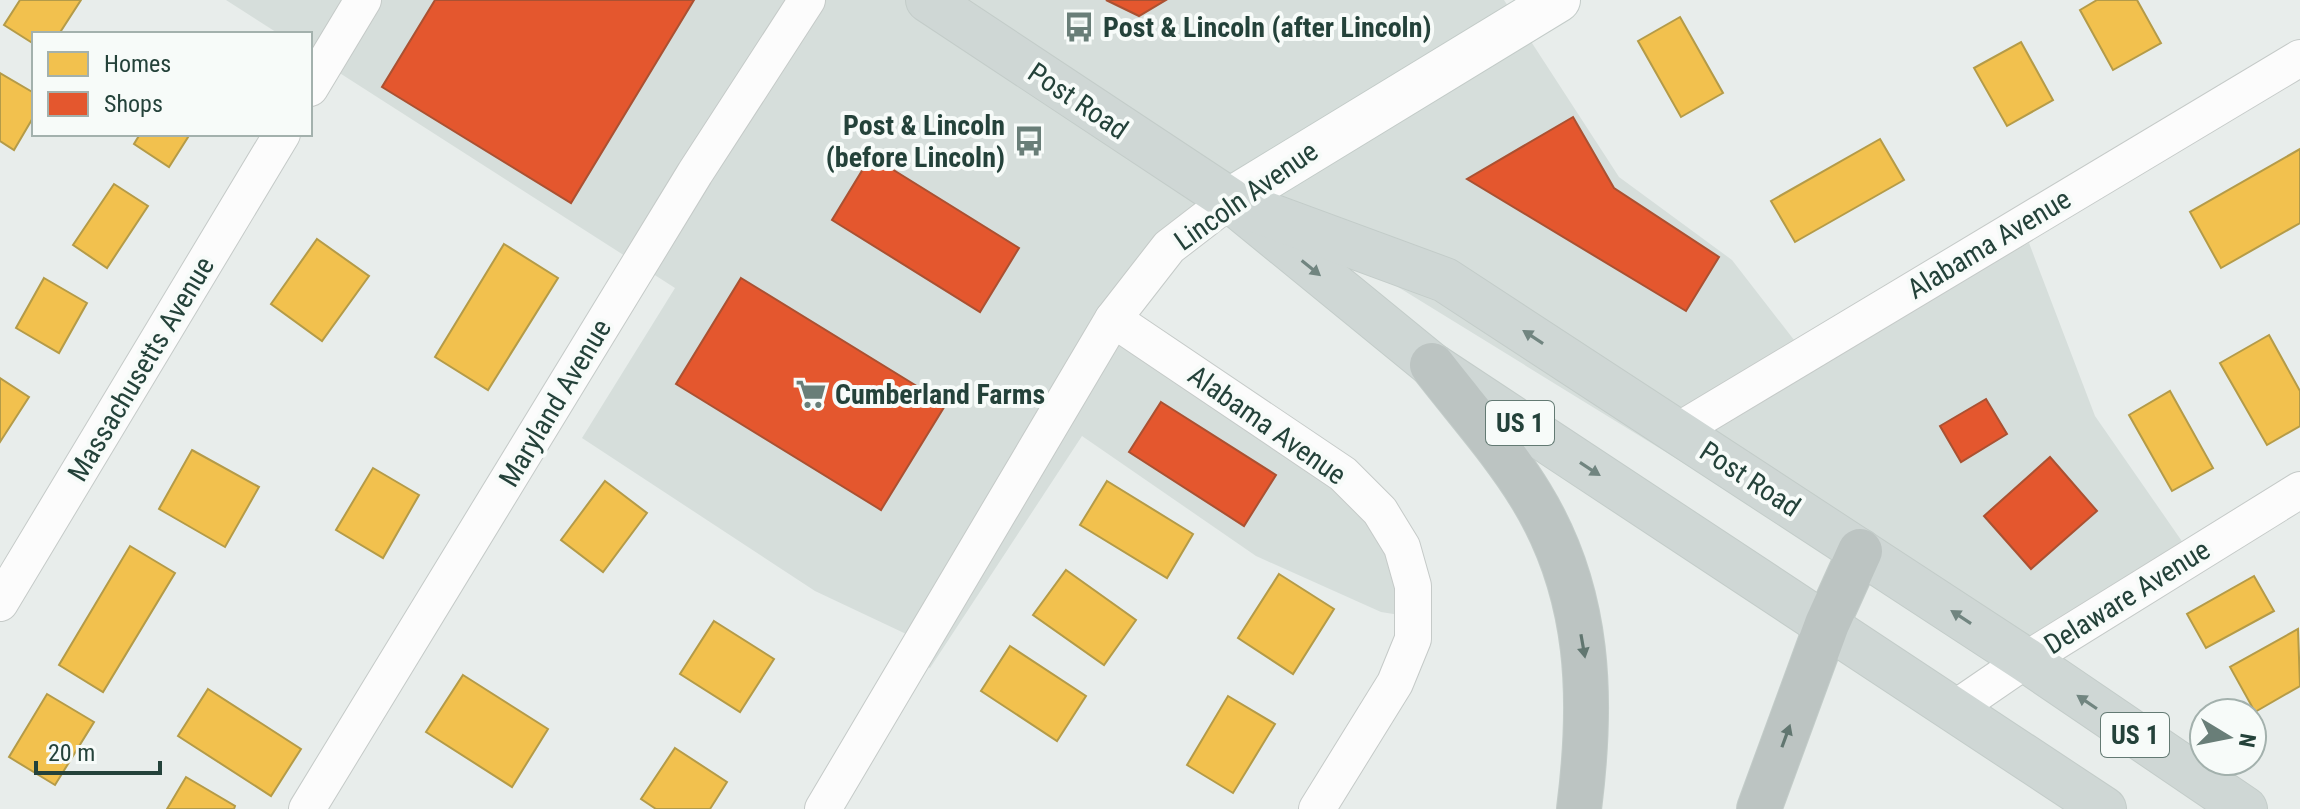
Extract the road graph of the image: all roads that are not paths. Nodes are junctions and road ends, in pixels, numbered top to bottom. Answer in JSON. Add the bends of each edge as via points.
{"nodes":[{"id":1,"x":363,"y":0,"type":"edge"},
{"id":2,"x":807,"y":0,"type":"edge"},
{"id":3,"x":928,"y":0,"type":"edge"},
{"id":4,"x":1558,"y":0,"type":"edge"},
{"id":5,"x":2300,"y":58,"type":"edge"},
{"id":6,"x":312,"y":85,"type":"edge"},
{"id":7,"x":281,"y":136,"type":"edge"},
{"id":8,"x":1230,"y":200,"type":"junction"},
{"id":9,"x":1113,"y":319,"type":"junction"},
{"id":10,"x":1432,"y":365,"type":"junction"},
{"id":11,"x":1678,"y":431,"type":"junction"},
{"id":12,"x":2300,"y":490,"type":"edge"},
{"id":13,"x":1860,"y":551,"type":"junction"},
{"id":14,"x":0,"y":603,"type":"edge"},
{"id":15,"x":1827,"y":624,"type":"junction"},
{"id":16,"x":2026,"y":660,"type":"junction"},
{"id":17,"x":1956,"y":708,"type":"junction"},
{"id":18,"x":307,"y":809,"type":"edge"},
{"id":19,"x":823,"y":809,"type":"edge"},
{"id":20,"x":1317,"y":809,"type":"edge"},
{"id":21,"x":1579,"y":809,"type":"edge"},
{"id":22,"x":1759,"y":809,"type":"edge"},
{"id":23,"x":2104,"y":809,"type":"edge"},
{"id":24,"x":2245,"y":809,"type":"edge"}],
"edges":[{"from":1,"to":6,"type":"street"},
{"from":2,"to":18,"type":"street","name":"Maryland Avenue","via":[[695,173]]},
{"from":3,"to":8,"type":"main road","name":"Post Road","number":"US 1"},
{"from":4,"to":8,"type":"street","name":"Lincoln Avenue"},
{"from":5,"to":11,"type":"street","name":"Alabama Avenue"},
{"from":7,"to":14,"type":"street","name":"Massachusetts Avenue"},
{"from":8,"to":9,"type":"street","name":"Lincoln Avenue","via":[[1169,247]]},
{"from":8,"to":10,"type":"main road","name":"Post Road","number":"US 1","one_way":true},
{"from":11,"to":8,"type":"main road","name":"Post Road","number":"US 1","one_way":true,"via":[[1445,280]]},
{"from":9,"to":19,"type":"street","name":"Lincoln Avenue"},
{"from":9,"to":20,"type":"street","name":"Alabama Avenue","via":[[1343,474],[1380,511],[1402,547],[1413,586],[1413,639],[1395,683]]},
{"from":10,"to":15,"type":"main road","name":"Post Road","number":"US 1","one_way":true},
{"from":10,"to":21,"type":"highway","one_way":true,"via":[[1532,497],[1564,570],[1588,684]]},
{"from":11,"to":13,"type":"main road","name":"Post Road","number":"US 1"},
{"from":12,"to":16,"type":"street","name":"Delaware Avenue"},
{"from":13,"to":15,"type":"highway"},
{"from":16,"to":13,"type":"main road","name":"Post Road","number":"US 1","one_way":true},
{"from":15,"to":17,"type":"main road","name":"Post Road","number":"US 1"},
{"from":22,"to":15,"type":"highway","one_way":true},
{"from":16,"to":17,"type":"street","name":"Delaware Avenue"},
{"from":24,"to":16,"type":"main road","name":"Post Road","number":"US 1","one_way":true},
{"from":17,"to":23,"type":"main road","name":"Post Road","number":"US 1"}]}
